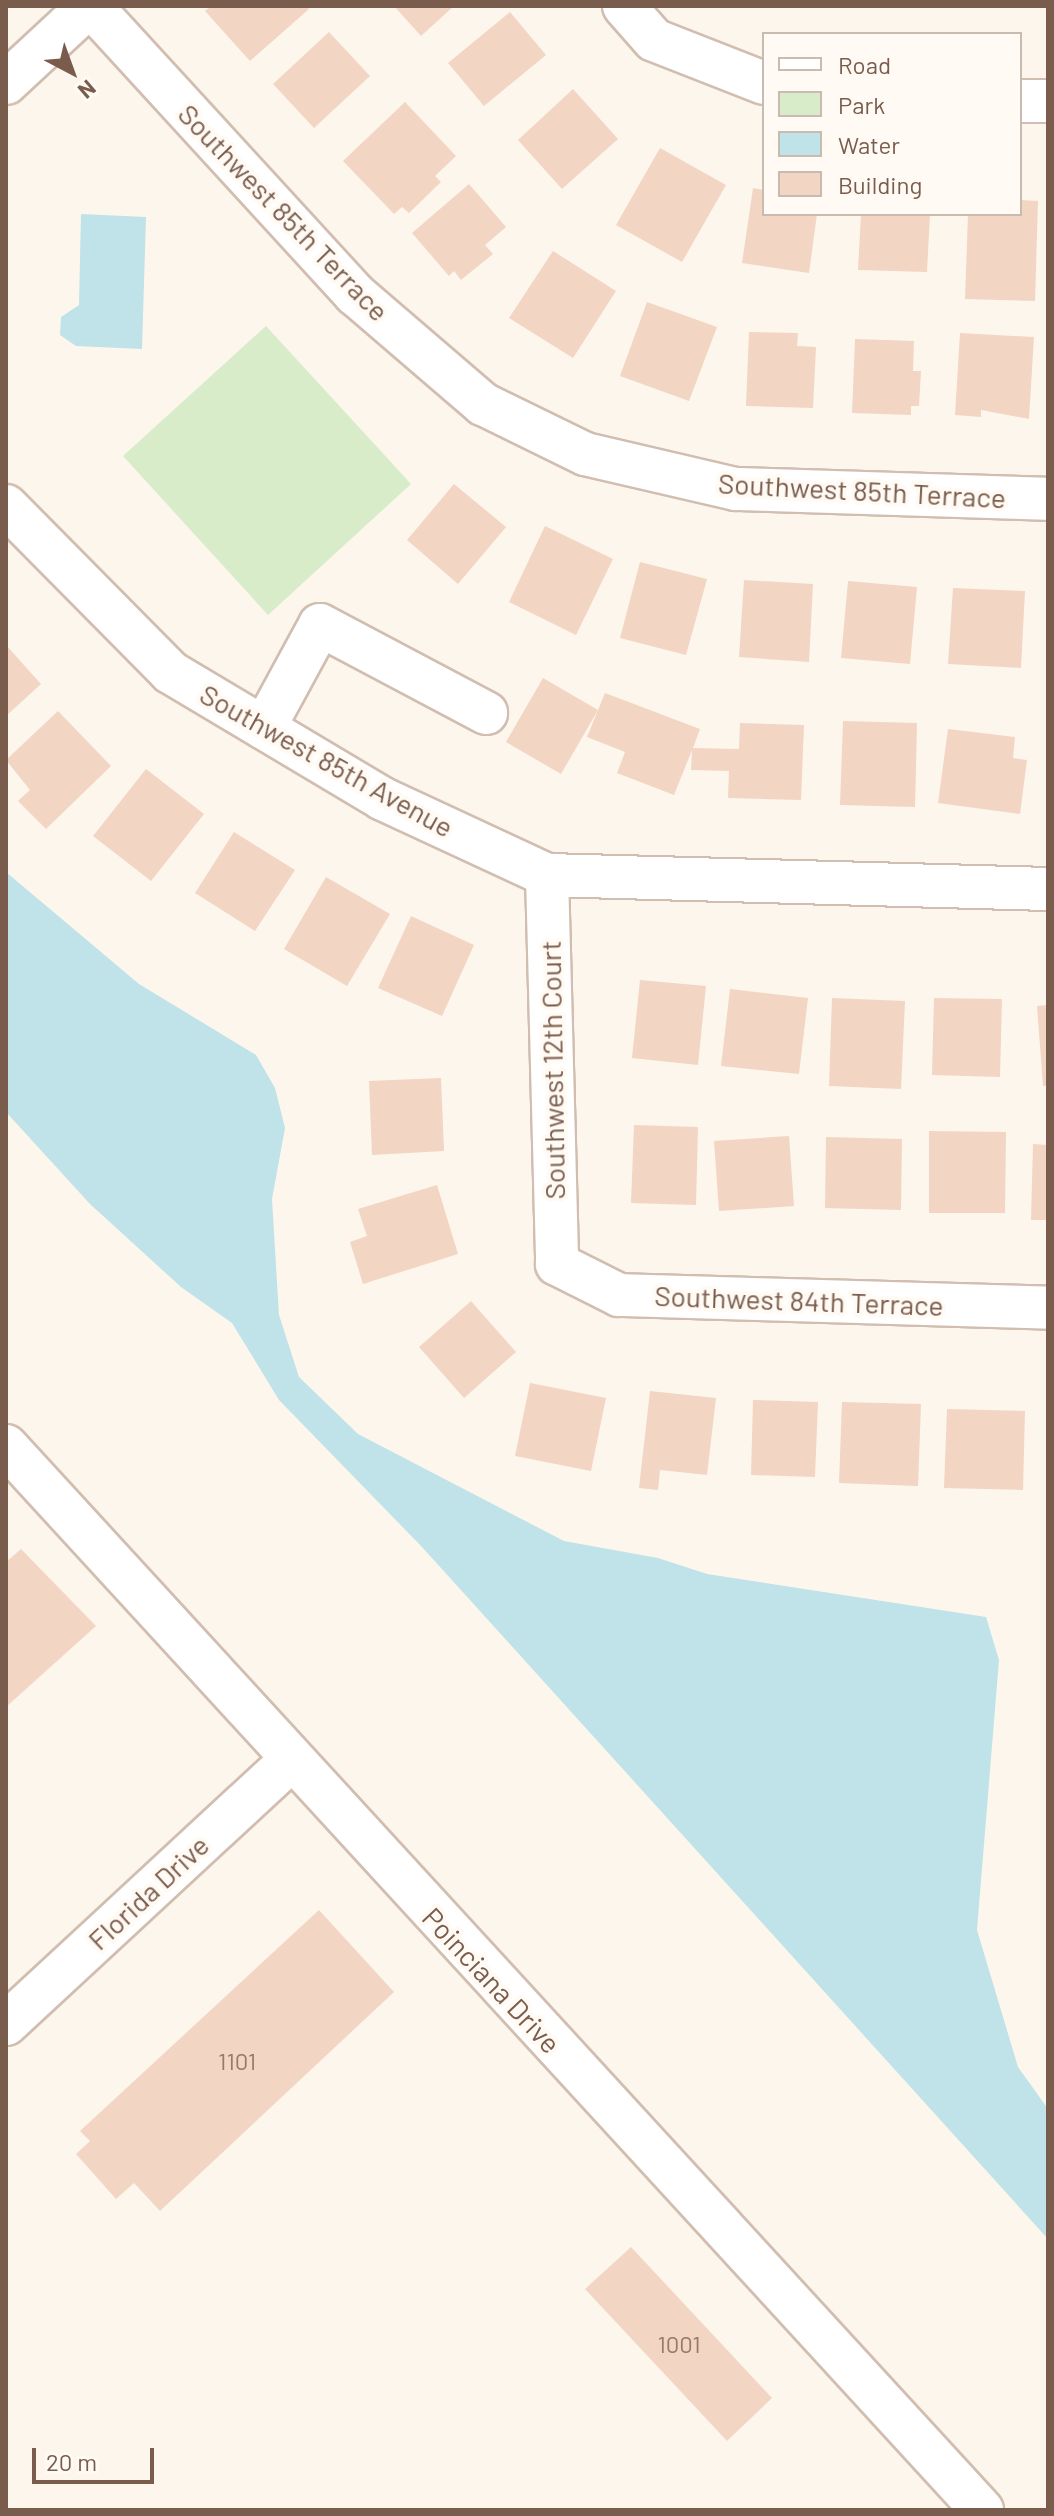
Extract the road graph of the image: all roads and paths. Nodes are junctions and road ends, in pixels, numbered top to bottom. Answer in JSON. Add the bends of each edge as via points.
{"nodes":[{"id":1,"x":90,"y":6,"type":"edge"},
{"id":2,"x":624,"y":6,"type":"edge"},
{"id":3,"x":762,"y":82,"type":"edge"},
{"id":4,"x":6,"y":83,"type":"edge"},
{"id":5,"x":1022,"y":101,"type":"edge"},
{"id":6,"x":1048,"y":101,"type":"edge"},
{"id":7,"x":1048,"y":499,"type":"edge"},
{"id":8,"x":6,"y":506,"type":"edge"},
{"id":9,"x":486,"y":713,"type":"dead end"},
{"id":10,"x":264,"y":728,"type":"junction"},
{"id":11,"x":547,"y":875,"type":"junction"},
{"id":12,"x":1048,"y":889,"type":"edge"},
{"id":13,"x":557,"y":1264,"type":"joint"},
{"id":14,"x":1048,"y":1308,"type":"edge"},
{"id":15,"x":6,"y":1446,"type":"edge"},
{"id":16,"x":290,"y":1761,"type":"junction"},
{"id":17,"x":6,"y":2024,"type":"edge"},
{"id":18,"x":982,"y":2510,"type":"edge"}],
"edges":[{"from":1,"to":4,"type":"street"},
{"from":1,"to":7,"type":"street","name":"Southwest 85th Terrace","via":[[355,294],[483,404],[585,454],[736,489]]},
{"from":2,"to":3,"type":"street","via":[[654,40]]},
{"from":5,"to":6,"type":"street"},
{"from":8,"to":10,"type":"street","name":"Southwest 85th Avenue","via":[[170,672]]},
{"from":9,"to":10,"type":"street","via":[[320,625]]},
{"from":10,"to":11,"type":"street","name":"Southwest 85th Avenue","via":[[383,799]]},
{"from":11,"to":12,"type":"street","name":"Southwest 85th Avenue"},
{"from":11,"to":13,"type":"street","name":"Southwest 12th Court"},
{"from":13,"to":14,"type":"street","name":"Southwest 84th Terrace","via":[[619,1295]]},
{"from":15,"to":16,"type":"street","name":"Poinciana Drive"},
{"from":16,"to":17,"type":"street","name":"Florida Drive"},
{"from":16,"to":18,"type":"street","name":"Poinciana Drive"}]}
